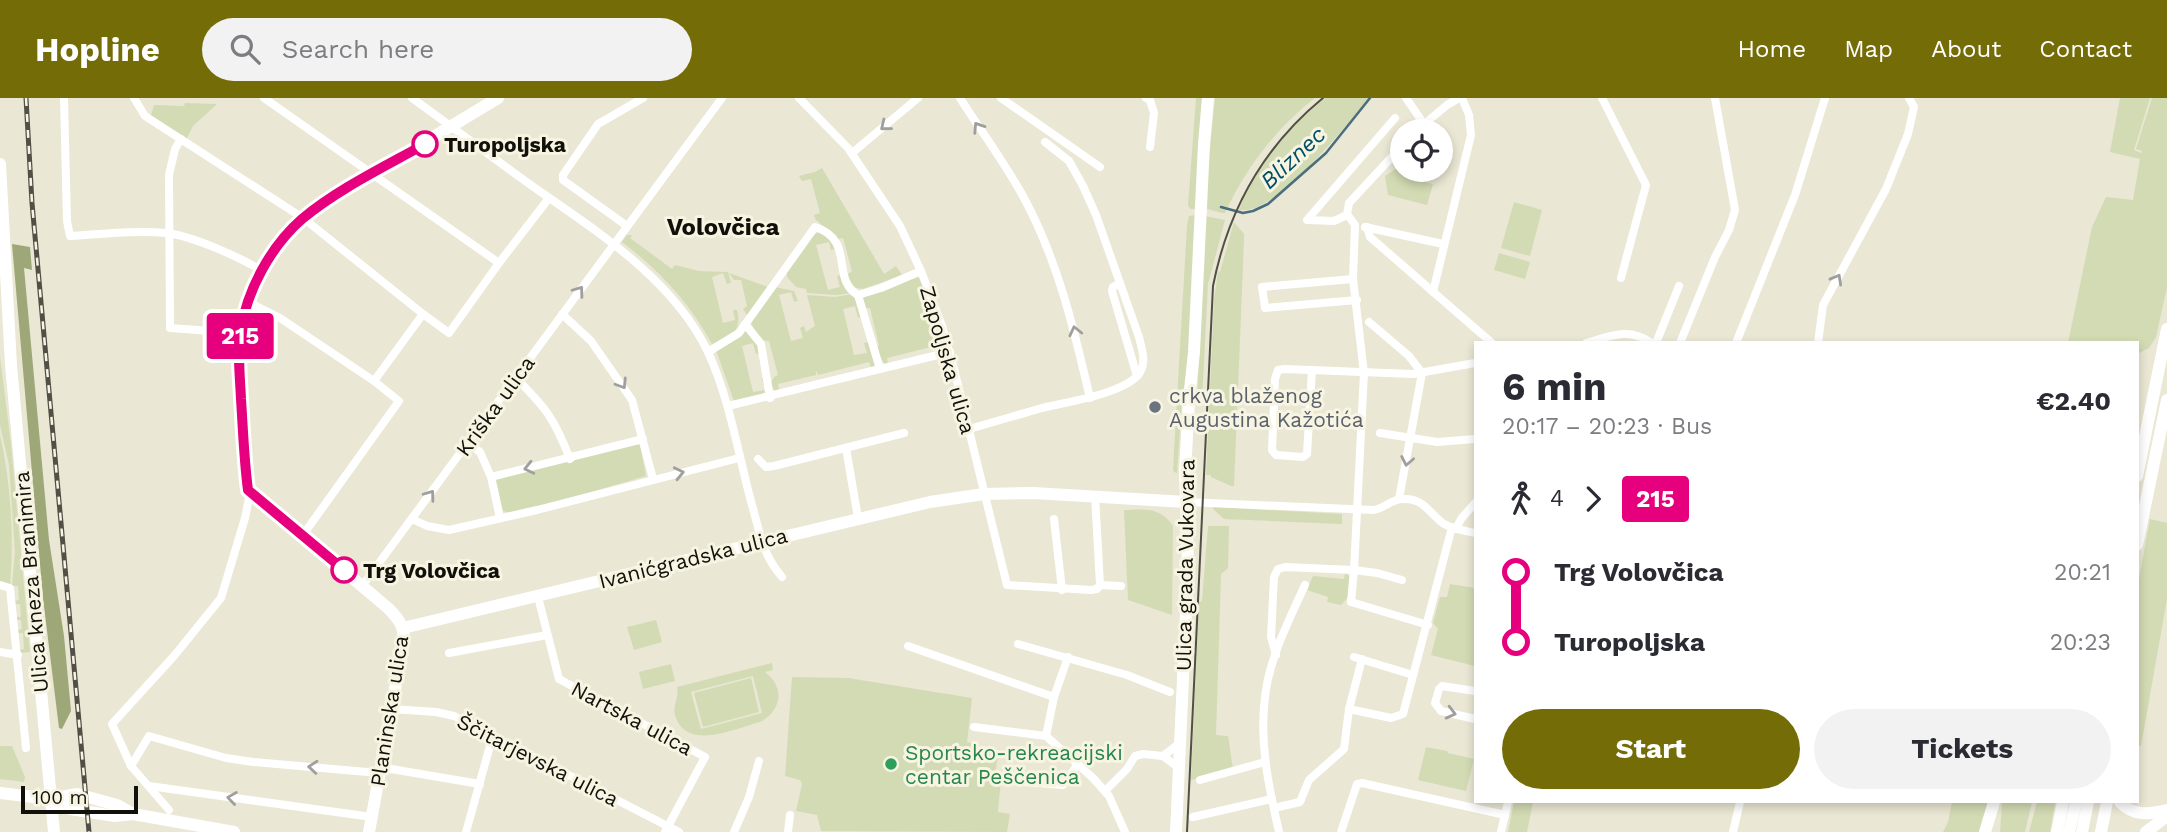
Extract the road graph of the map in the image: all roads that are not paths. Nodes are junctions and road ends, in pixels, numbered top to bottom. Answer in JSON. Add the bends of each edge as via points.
{"nodes":[{"id":1,"x":64,"y":98,"type":"edge"},
{"id":2,"x":134,"y":98,"type":"edge"},
{"id":3,"x":264,"y":98,"type":"edge"},
{"id":4,"x":412,"y":98,"type":"edge"},
{"id":5,"x":498,"y":98,"type":"edge"},
{"id":6,"x":643,"y":98,"type":"edge"},
{"id":7,"x":722,"y":98,"type":"edge"},
{"id":8,"x":799,"y":98,"type":"edge"},
{"id":9,"x":918,"y":98,"type":"edge"},
{"id":10,"x":960,"y":98,"type":"edge"},
{"id":11,"x":1001,"y":98,"type":"edge"},
{"id":12,"x":1146,"y":98,"type":"edge"},
{"id":13,"x":1208,"y":98,"type":"edge"},
{"id":14,"x":1406,"y":98,"type":"edge"},
{"id":15,"x":1460,"y":98,"type":"edge"},
{"id":16,"x":1602,"y":98,"type":"edge"},
{"id":17,"x":1714,"y":98,"type":"edge"},
{"id":18,"x":1825,"y":98,"type":"edge"},
{"id":19,"x":1909,"y":98,"type":"edge"},
{"id":20,"x":1445,"y":101,"type":"edge"},
{"id":21,"x":1395,"y":118,"type":"dead end"},
{"id":22,"x":1421,"y":119,"type":"edge"},
{"id":23,"x":1429,"y":119,"type":"edge"},
{"id":24,"x":451,"y":127,"type":"junction"},
{"id":25,"x":181,"y":139,"type":"junction"},
{"id":26,"x":1045,"y":142,"type":"dead end"},
{"id":27,"x":1150,"y":147,"type":"dead end"},
{"id":28,"x":852,"y":153,"type":"junction"},
{"id":29,"x":1390,"y":159,"type":"edge"},
{"id":30,"x":0,"y":164,"type":"edge"},
{"id":31,"x":1100,"y":167,"type":"dead end"},
{"id":32,"x":372,"y":174,"type":"junction"},
{"id":33,"x":549,"y":198,"type":"junction"},
{"id":34,"x":1,"y":213,"type":"edge"},
{"id":35,"x":1347,"y":215,"type":"junction"},
{"id":36,"x":303,"y":218,"type":"junction"},
{"id":37,"x":1355,"y":225,"type":"junction"},
{"id":38,"x":627,"y":226,"type":"junction"},
{"id":39,"x":1367,"y":227,"type":"junction"},
{"id":40,"x":170,"y":233,"type":"junction"},
{"id":41,"x":2,"y":241,"type":"edge"},
{"id":42,"x":1443,"y":244,"type":"junction"},
{"id":43,"x":612,"y":246,"type":"junction"},
{"id":44,"x":499,"y":263,"type":"junction"},
{"id":45,"x":262,"y":271,"type":"junction"},
{"id":46,"x":921,"y":271,"type":"junction"},
{"id":47,"x":1621,"y":278,"type":"dead end"},
{"id":48,"x":1353,"y":279,"type":"junction"},
{"id":49,"x":1120,"y":283,"type":"junction"},
{"id":50,"x":1679,"y":286,"type":"dead end"},
{"id":51,"x":1433,"y":292,"type":"junction"},
{"id":52,"x":0,"y":295,"type":"edge"},
{"id":53,"x":858,"y":295,"type":"junction"},
{"id":54,"x":1357,"y":300,"type":"junction"},
{"id":55,"x":248,"y":302,"type":"junction"},
{"id":56,"x":8,"y":311,"type":"junction"},
{"id":57,"x":423,"y":314,"type":"junction"},
{"id":58,"x":562,"y":314,"type":"junction"},
{"id":59,"x":1369,"y":321,"type":"dead end"},
{"id":60,"x":745,"y":324,"type":"junction"},
{"id":61,"x":2167,"y":329,"type":"edge"},
{"id":62,"x":240,"y":332,"type":"junction"},
{"id":63,"x":1607,"y":340,"type":"edge"},
{"id":64,"x":1490,"y":341,"type":"edge"},
{"id":65,"x":1649,"y":341,"type":"edge"},
{"id":66,"x":1655,"y":341,"type":"edge"},
{"id":67,"x":1681,"y":341,"type":"edge"},
{"id":68,"x":1737,"y":341,"type":"edge"},
{"id":69,"x":1818,"y":341,"type":"edge"},
{"id":70,"x":708,"y":352,"type":"junction"},
{"id":71,"x":950,"y":352,"type":"junction"},
{"id":72,"x":1474,"y":363,"type":"edge"},
{"id":73,"x":880,"y":369,"type":"junction"},
{"id":74,"x":1312,"y":370,"type":"junction"},
{"id":75,"x":1364,"y":373,"type":"junction"},
{"id":76,"x":1422,"y":373,"type":"junction"},
{"id":77,"x":1137,"y":376,"type":"junction"},
{"id":78,"x":515,"y":377,"type":"junction"},
{"id":79,"x":374,"y":381,"type":"junction"},
{"id":80,"x":771,"y":398,"type":"junction"},
{"id":81,"x":1090,"y":398,"type":"junction"},
{"id":82,"x":2167,"y":400,"type":"edge"},
{"id":83,"x":728,"y":407,"type":"junction"},
{"id":84,"x":969,"y":429,"type":"junction"},
{"id":85,"x":904,"y":433,"type":"dead end"},
{"id":86,"x":1380,"y":433,"type":"dead end"},
{"id":87,"x":643,"y":439,"type":"junction"},
{"id":88,"x":1411,"y":439,"type":"junction"},
{"id":89,"x":1474,"y":439,"type":"edge"},
{"id":90,"x":468,"y":443,"type":"junction"},
{"id":91,"x":846,"y":448,"type":"junction"},
{"id":92,"x":739,"y":458,"type":"junction"},
{"id":93,"x":570,"y":459,"type":"junction"},
{"id":94,"x":758,"y":459,"type":"dead end"},
{"id":95,"x":2139,"y":466,"type":"edge"},
{"id":96,"x":491,"y":477,"type":"junction"},
{"id":97,"x":653,"y":479,"type":"junction"},
{"id":98,"x":250,"y":493,"type":"junction"},
{"id":99,"x":984,"y":494,"type":"junction"},
{"id":100,"x":1095,"y":495,"type":"junction"},
{"id":101,"x":1399,"y":499,"type":"junction"},
{"id":102,"x":1186,"y":502,"type":"junction"},
{"id":103,"x":1474,"y":504,"type":"edge"},
{"id":104,"x":1358,"y":510,"type":"junction"},
{"id":105,"x":500,"y":518,"type":"junction"},
{"id":106,"x":858,"y":518,"type":"junction"},
{"id":107,"x":412,"y":519,"type":"junction"},
{"id":108,"x":1055,"y":519,"type":"dead end"},
{"id":109,"x":1454,"y":528,"type":"junction"},
{"id":110,"x":1474,"y":533,"type":"edge"},
{"id":111,"x":303,"y":535,"type":"junction"},
{"id":112,"x":2139,"y":535,"type":"edge"},
{"id":113,"x":761,"y":541,"type":"junction"},
{"id":114,"x":1354,"y":570,"type":"junction"},
{"id":115,"x":782,"y":576,"type":"dead end"},
{"id":116,"x":1402,"y":580,"type":"dead end"},
{"id":117,"x":0,"y":585,"type":"edge"},
{"id":118,"x":1100,"y":585,"type":"junction"},
{"id":119,"x":1304,"y":585,"type":"dead end"},
{"id":120,"x":362,"y":586,"type":"junction"},
{"id":121,"x":1121,"y":586,"type":"dead end"},
{"id":122,"x":1062,"y":590,"type":"junction"},
{"id":123,"x":538,"y":597,"type":"junction"},
{"id":124,"x":1427,"y":625,"type":"junction"},
{"id":125,"x":403,"y":628,"type":"junction"},
{"id":126,"x":547,"y":635,"type":"junction"},
{"id":127,"x":1018,"y":644,"type":"dead end"},
{"id":128,"x":908,"y":646,"type":"dead end"},
{"id":129,"x":0,"y":652,"type":"edge"},
{"id":130,"x":449,"y":653,"type":"dead end"},
{"id":131,"x":18,"y":655,"type":"junction"},
{"id":132,"x":1276,"y":655,"type":"junction"},
{"id":133,"x":1068,"y":657,"type":"junction"},
{"id":134,"x":1413,"y":674,"type":"junction"},
{"id":135,"x":1474,"y":691,"type":"edge"},
{"id":136,"x":1170,"y":692,"type":"dead end"},
{"id":137,"x":1054,"y":697,"type":"junction"},
{"id":138,"x":391,"y":709,"type":"junction"},
{"id":139,"x":1349,"y":709,"type":"junction"},
{"id":140,"x":1474,"y":719,"type":"edge"},
{"id":141,"x":974,"y":727,"type":"dead end"},
{"id":142,"x":493,"y":735,"type":"junction"},
{"id":143,"x":1046,"y":736,"type":"junction"},
{"id":144,"x":1180,"y":743,"type":"junction"},
{"id":145,"x":26,"y":748,"type":"dead end"},
{"id":146,"x":1163,"y":756,"type":"junction"},
{"id":147,"x":758,"y":761,"type":"dead end"},
{"id":148,"x":1265,"y":762,"type":"junction"},
{"id":149,"x":1078,"y":764,"type":"junction"},
{"id":150,"x":131,"y":766,"type":"junction"},
{"id":151,"x":1179,"y":768,"type":"junction"},
{"id":152,"x":381,"y":771,"type":"junction"},
{"id":153,"x":1002,"y":780,"type":"dead end"},
{"id":154,"x":1200,"y":780,"type":"dead end"},
{"id":155,"x":480,"y":784,"type":"junction"},
{"id":156,"x":149,"y":786,"type":"junction"},
{"id":157,"x":1105,"y":792,"type":"junction"},
{"id":158,"x":0,"y":793,"type":"edge"},
{"id":159,"x":50,"y":799,"type":"junction"},
{"id":160,"x":1273,"y":803,"type":"junction"},
{"id":161,"x":1508,"y":803,"type":"edge"},
{"id":162,"x":1740,"y":803,"type":"edge"},
{"id":163,"x":1994,"y":803,"type":"edge"},
{"id":164,"x":1994,"y":803,"type":"edge"},
{"id":165,"x":2063,"y":803,"type":"edge"},
{"id":166,"x":2076,"y":803,"type":"edge"},
{"id":167,"x":2088,"y":803,"type":"edge"},
{"id":168,"x":2107,"y":803,"type":"edge"},
{"id":169,"x":2121,"y":803,"type":"edge"},
{"id":170,"x":169,"y":810,"type":"dead end"},
{"id":171,"x":2167,"y":810,"type":"edge"},
{"id":172,"x":1505,"y":815,"type":"junction"},
{"id":173,"x":790,"y":816,"type":"dead end"},
{"id":174,"x":2167,"y":816,"type":"edge"},
{"id":175,"x":372,"y":817,"type":"junction"},
{"id":176,"x":1193,"y":817,"type":"dead end"},
{"id":177,"x":666,"y":829,"type":"edge"},
{"id":178,"x":1177,"y":829,"type":"edge"},
{"id":179,"x":2078,"y":831,"type":"edge"},
{"id":180,"x":54,"y":832,"type":"edge"},
{"id":181,"x":234,"y":832,"type":"edge"},
{"id":182,"x":369,"y":832,"type":"edge"},
{"id":183,"x":467,"y":832,"type":"edge"},
{"id":184,"x":679,"y":832,"type":"edge"},
{"id":185,"x":734,"y":832,"type":"edge"},
{"id":186,"x":788,"y":832,"type":"edge"},
{"id":187,"x":1125,"y":832,"type":"edge"},
{"id":188,"x":1279,"y":832,"type":"edge"},
{"id":189,"x":1341,"y":832,"type":"edge"},
{"id":190,"x":1501,"y":832,"type":"edge"},
{"id":191,"x":1733,"y":832,"type":"edge"},
{"id":192,"x":1985,"y":832,"type":"edge"},
{"id":193,"x":1995,"y":832,"type":"edge"},
{"id":194,"x":2056,"y":832,"type":"edge"},
{"id":195,"x":2101,"y":832,"type":"edge"},
{"id":196,"x":2146,"y":832,"type":"edge"}],
"edges":[{"from":1,"to":40,"type":"street","via":[[70,236]]},
{"from":2,"to":25,"type":"street","via":[[145,116]]},
{"from":3,"to":32,"type":"street"},
{"from":4,"to":24,"type":"street"},
{"from":5,"to":24,"type":"street"},
{"from":6,"to":38,"type":"street","via":[[597,124],[563,180]]},
{"from":7,"to":38,"type":"street","name":"Kriška ulica"},
{"from":8,"to":28,"type":"street","name":"Zapoljska ulica"},
{"from":9,"to":28,"type":"street","one_way":true},
{"from":81,"to":10,"type":"street","one_way":true,"via":[[1072,317],[1035,222]]},
{"from":11,"to":31,"type":"street"},
{"from":12,"to":27,"type":"street","via":[[1154,113]]},
{"from":13,"to":102,"type":"street","name":"Ulica grada Vukovara"},
{"from":14,"to":22,"type":"street"},
{"from":15,"to":20,"type":"street"},
{"from":15,"to":42,"type":"street","via":[[1469,115],[1471,135]]},
{"from":16,"to":47,"type":"street","via":[[1646,185]]},
{"from":17,"to":67,"type":"street","via":[[1735,210]]},
{"from":18,"to":68,"type":"street","via":[[1795,195]]},
{"from":69,"to":19,"type":"street","one_way":true,"via":[[1823,305],[1886,188],[1908,134],[1914,107]]},
{"from":20,"to":23,"type":"street"},
{"from":21,"to":35,"type":"street","via":[[1307,220],[1334,221]]},
{"from":24,"to":32,"type":"street"},
{"from":24,"to":33,"type":"street"},
{"from":25,"to":36,"type":"street"},
{"from":25,"to":40,"type":"street","via":[[169,175]]},
{"from":26,"to":49,"type":"street","via":[[1069,161],[1083,186]]},
{"from":28,"to":46,"type":"street","name":"Zapoljska ulica","via":[[900,226]]},
{"from":29,"to":35,"type":"street","via":[[1349,203]]},
{"from":30,"to":34,"type":"street","name":"Ulica kneza Branimira"},
{"from":32,"to":36,"type":"street"},
{"from":32,"to":44,"type":"street"},
{"from":33,"to":43,"type":"street"},
{"from":33,"to":44,"type":"street"},
{"from":34,"to":41,"type":"street","name":"Ulica kneza Branimira"},
{"from":35,"to":37,"type":"street"},
{"from":36,"to":45,"type":"street"},
{"from":36,"to":57,"type":"street"},
{"from":37,"to":39,"type":"street"},
{"from":37,"to":48,"type":"street"},
{"from":38,"to":43,"type":"street","name":"Kriška ulica"},
{"from":39,"to":42,"type":"street"},
{"from":39,"to":51,"type":"street","via":[[1370,237]]},
{"from":40,"to":45,"type":"street"},
{"from":40,"to":62,"type":"street","via":[[170,328]]},
{"from":41,"to":56,"type":"street","name":"Ulica kneza Branimira"},
{"from":42,"to":51,"type":"street"},
{"from":58,"to":43,"type":"street","name":"Kriška ulica","one_way":true},
{"from":43,"to":70,"type":"street","via":[[674,300]]},
{"from":44,"to":57,"type":"street","via":[[449,333]]},
{"from":45,"to":55,"type":"street"},
{"from":46,"to":53,"type":"street"},
{"from":46,"to":71,"type":"street","name":"Zapoljska ulica"},
{"from":48,"to":54,"type":"street"},
{"from":48,"to":54,"type":"street","via":[[1262,287],[1265,308]]},
{"from":49,"to":77,"type":"street","via":[[1144,356]]},
{"from":49,"to":77,"type":"street","via":[[1112,291]]},
{"from":50,"to":66,"type":"street"},
{"from":51,"to":64,"type":"street"},
{"from":52,"to":56,"type":"street"},
{"from":53,"to":60,"type":"street","via":[[846,282],[836,241],[816,227]]},
{"from":53,"to":73,"type":"street"},
{"from":54,"to":75,"type":"street"},
{"from":55,"to":62,"type":"street"},
{"from":55,"to":79,"type":"street"},
{"from":56,"to":159,"type":"street","name":"Ulica kneza Branimira"},
{"from":57,"to":79,"type":"street"},
{"from":58,"to":78,"type":"street","name":"Kriška ulica"},
{"from":58,"to":87,"type":"street","one_way":true,"via":[[612,368],[632,400]]},
{"from":59,"to":76,"type":"street"},
{"from":60,"to":70,"type":"street","via":[[732,339]]},
{"from":60,"to":80,"type":"street","via":[[761,344]]},
{"from":61,"to":95,"type":"street"},
{"from":62,"to":98,"type":"street"},
{"from":63,"to":65,"type":"street","via":[[1632,334]]},
{"from":70,"to":83,"type":"street"},
{"from":71,"to":73,"type":"street"},
{"from":71,"to":84,"type":"street","name":"Zapoljska ulica"},
{"from":72,"to":76,"type":"street"},
{"from":73,"to":80,"type":"street"},
{"from":74,"to":74,"type":"street","via":[[1276,373],[1272,450],[1276,454],[1307,454]]},
{"from":74,"to":75,"type":"street"},
{"from":75,"to":76,"type":"street"},
{"from":75,"to":104,"type":"street"},
{"from":76,"to":88,"type":"street"},
{"from":77,"to":81,"type":"street"},
{"from":78,"to":90,"type":"street","name":"Kriška ulica"},
{"from":78,"to":93,"type":"street","via":[[551,415]]},
{"from":79,"to":111,"type":"street","via":[[399,401]]},
{"from":80,"to":83,"type":"street"},
{"from":81,"to":84,"type":"street"},
{"from":82,"to":112,"type":"street"},
{"from":83,"to":92,"type":"street"},
{"from":84,"to":99,"type":"street","name":"Zapoljska ulica"},
{"from":85,"to":91,"type":"street"},
{"from":86,"to":88,"type":"street"},
{"from":87,"to":93,"type":"street"},
{"from":87,"to":97,"type":"street"},
{"from":88,"to":89,"type":"street"},
{"from":88,"to":101,"type":"street","one_way":true},
{"from":90,"to":96,"type":"street","via":[[480,452]]},
{"from":107,"to":90,"type":"street","name":"Kriška ulica","one_way":true},
{"from":91,"to":94,"type":"street","via":[[766,467]]},
{"from":91,"to":106,"type":"street"},
{"from":97,"to":92,"type":"street","one_way":true},
{"from":92,"to":113,"type":"street"},
{"from":93,"to":96,"type":"street","one_way":true},
{"from":96,"to":105,"type":"street"},
{"from":97,"to":105,"type":"street"},
{"from":98,"to":111,"type":"street","name":"Planinska ulica"},
{"from":98,"to":150,"type":"street","via":[[220,598],[112,724]]},
{"from":99,"to":100,"type":"street","name":"Ivanićgradska ulica"},
{"from":99,"to":106,"type":"street","name":"Ivanićgradska ulica"},
{"from":99,"to":122,"type":"street","via":[[1007,585]]},
{"from":100,"to":102,"type":"street","name":"Ivanićgradska ulica"},
{"from":100,"to":118,"type":"street"},
{"from":101,"to":104,"type":"street","name":"Ivanićgradska ulica","via":[[1378,510]]},
{"from":101,"to":109,"type":"street","via":[[1423,504]]},
{"from":102,"to":104,"type":"street","name":"Ivanićgradska ulica"},
{"from":102,"to":144,"type":"street","name":"Ulica grada Vukovara","via":[[1188,569]]},
{"from":103,"to":109,"type":"street"},
{"from":104,"to":114,"type":"street"},
{"from":105,"to":107,"type":"street","via":[[449,530]]},
{"from":106,"to":113,"type":"street","name":"Ivanićgradska ulica"},
{"from":107,"to":120,"type":"street","name":"Kriška ulica"},
{"from":108,"to":122,"type":"street"},
{"from":109,"to":110,"type":"street"},
{"from":109,"to":124,"type":"street"},
{"from":111,"to":120,"type":"street","name":"Planinska ulica"},
{"from":113,"to":115,"type":"street","via":[[767,558]]},
{"from":113,"to":123,"type":"street","name":"Ivanićgradska ulica"},
{"from":114,"to":116,"type":"street"},
{"from":114,"to":124,"type":"street","via":[[1351,602]]},
{"from":114,"to":132,"type":"street","via":[[1278,569],[1272,637]]},
{"from":117,"to":131,"type":"street","via":[[10,588]]},
{"from":118,"to":121,"type":"street"},
{"from":118,"to":122,"type":"street","via":[[1091,590]]},
{"from":119,"to":132,"type":"street"},
{"from":120,"to":125,"type":"street","name":"Planinska ulica"},
{"from":123,"to":125,"type":"street","name":"Ivanićgradska ulica"},
{"from":123,"to":126,"type":"street","name":"Nartska ulica"},
{"from":124,"to":134,"type":"street"},
{"from":125,"to":138,"type":"street","name":"Planinska ulica"},
{"from":126,"to":130,"type":"street"},
{"from":126,"to":177,"type":"street","name":"Nartska ulica","via":[[559,679],[705,757]]},
{"from":127,"to":133,"type":"street"},
{"from":128,"to":137,"type":"street"},
{"from":129,"to":131,"type":"street"},
{"from":131,"to":145,"type":"street"},
{"from":132,"to":148,"type":"street","via":[[1265,695]]},
{"from":133,"to":136,"type":"street"},
{"from":133,"to":137,"type":"street"},
{"from":134,"to":139,"type":"street","via":[[1403,714],[1398,717]]},
{"from":134,"to":139,"type":"street","via":[[1358,658]]},
{"from":135,"to":140,"type":"street","one_way":true,"via":[[1442,686],[1435,703],[1441,711]]},
{"from":137,"to":143,"type":"street"},
{"from":138,"to":142,"type":"street","name":"Ščitarjevska ulica","via":[[454,716]]},
{"from":138,"to":152,"type":"street","name":"Planinska ulica"},
{"from":139,"to":160,"type":"street","via":[[1342,752],[1309,780],[1300,802]]},
{"from":141,"to":143,"type":"street"},
{"from":142,"to":155,"type":"street"},
{"from":142,"to":177,"type":"street","name":"Ščitarjevska ulica"},
{"from":143,"to":149,"type":"street"},
{"from":144,"to":146,"type":"street"},
{"from":144,"to":151,"type":"street","name":"Ulica grada Vukovara"},
{"from":146,"to":151,"type":"street"},
{"from":146,"to":157,"type":"street","via":[[1135,756]]},
{"from":147,"to":185,"type":"street"},
{"from":148,"to":154,"type":"street"},
{"from":148,"to":160,"type":"street"},
{"from":149,"to":153,"type":"street","via":[[1063,785]]},
{"from":149,"to":157,"type":"street"},
{"from":152,"to":150,"type":"street","one_way":true,"via":[[239,760],[149,736]]},
{"from":150,"to":156,"type":"street"},
{"from":151,"to":178,"type":"street","name":"Ulica grada Vukovara"},
{"from":152,"to":155,"type":"street"},
{"from":152,"to":175,"type":"street","name":"Planinska ulica"},
{"from":155,"to":183,"type":"street"},
{"from":156,"to":170,"type":"street"},
{"from":175,"to":156,"type":"street","one_way":true},
{"from":157,"to":187,"type":"street"},
{"from":158,"to":159,"type":"street"},
{"from":159,"to":180,"type":"street","name":"Ulica kneza Branimira"},
{"from":159,"to":181,"type":"street","via":[[77,794],[117,804],[133,814]]},
{"from":160,"to":176,"type":"street"},
{"from":160,"to":188,"type":"street"},
{"from":161,"to":172,"type":"street"},
{"from":162,"to":191,"type":"street"},
{"from":163,"to":192,"type":"street"},
{"from":164,"to":193,"type":"street"},
{"from":165,"to":194,"type":"street"},
{"from":166,"to":179,"type":"street"},
{"from":167,"to":179,"type":"street"},
{"from":168,"to":195,"type":"street"},
{"from":169,"to":171,"type":"street","via":[[2138,813]]},
{"from":172,"to":189,"type":"street","via":[[1362,783],[1357,784]]},
{"from":172,"to":190,"type":"street"},
{"from":173,"to":186,"type":"street"},
{"from":174,"to":196,"type":"street"},
{"from":175,"to":182,"type":"street","name":"Planinska ulica"},
{"from":177,"to":184,"type":"street","name":"Ščitarjevska ulica"}]}
